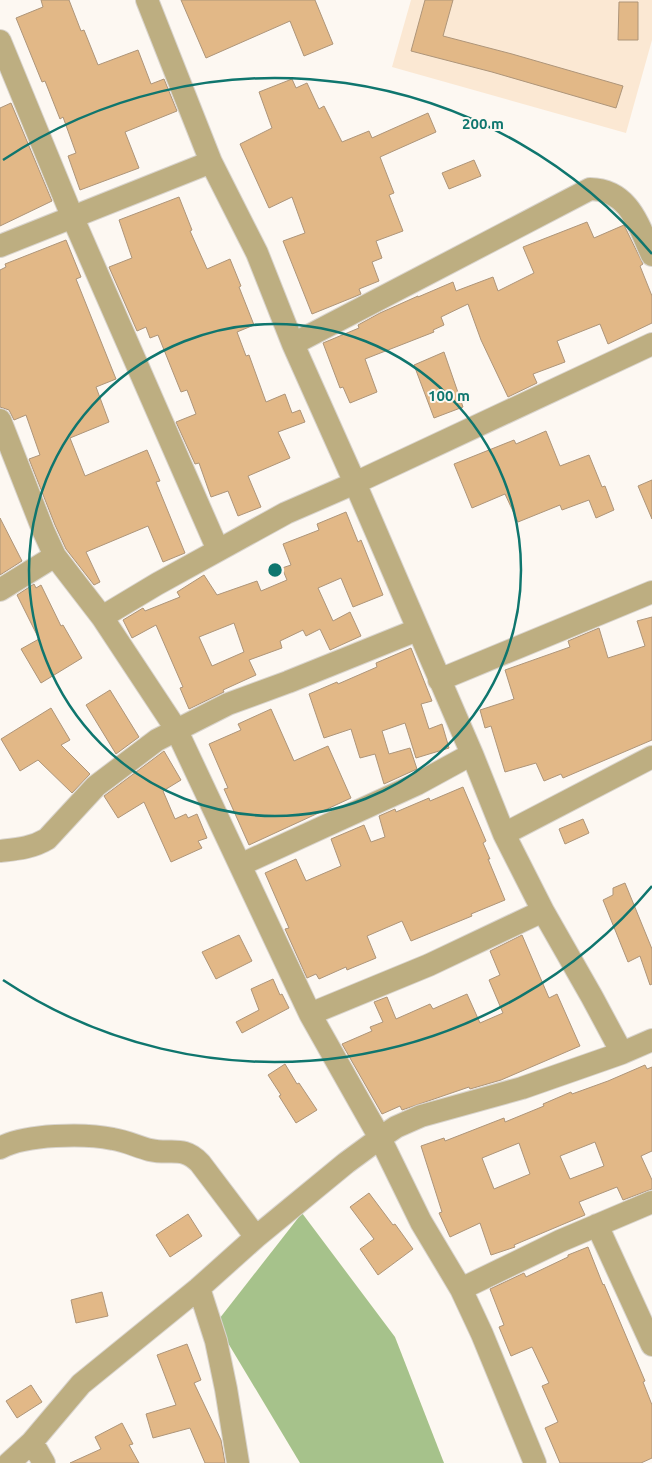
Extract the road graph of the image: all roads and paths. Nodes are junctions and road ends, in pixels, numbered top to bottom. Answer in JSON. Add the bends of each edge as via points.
{"nodes":[{"id":1,"x":147,"y":0,"type":"edge"},
{"id":2,"x":0,"y":41,"type":"edge"},
{"id":3,"x":211,"y":162,"type":"junction"},
{"id":4,"x":72,"y":216,"type":"junction"},
{"id":5,"x":0,"y":246,"type":"edge"},
{"id":6,"x":652,"y":255,"type":"edge"},
{"id":7,"x":293,"y":344,"type":"junction"},
{"id":8,"x":652,"y":344,"type":"edge"},
{"id":9,"x":0,"y":420,"type":"edge"},
{"id":10,"x":355,"y":483,"type":"junction"},
{"id":11,"x":218,"y":550,"type":"junction"},
{"id":12,"x":55,"y":556,"type":"junction"},
{"id":13,"x":0,"y":590,"type":"edge"},
{"id":14,"x":652,"y":592,"type":"edge"},
{"id":15,"x":102,"y":617,"type":"junction"},
{"id":16,"x":418,"y":630,"type":"junction"},
{"id":17,"x":439,"y":680,"type":"junction"},
{"id":18,"x":176,"y":729,"type":"junction"},
{"id":19,"x":472,"y":754,"type":"junction"},
{"id":20,"x":652,"y":756,"type":"edge"},
{"id":21,"x":504,"y":834,"type":"junction"},
{"id":22,"x":0,"y":851,"type":"edge"},
{"id":23,"x":240,"y":865,"type":"junction"},
{"id":24,"x":543,"y":911,"type":"junction"},
{"id":25,"x":310,"y":1014,"type":"junction"},
{"id":26,"x":652,"y":1040,"type":"edge"},
{"id":27,"x":622,"y":1053,"type":"junction"},
{"id":28,"x":380,"y":1138,"type":"junction"},
{"id":29,"x":0,"y":1148,"type":"edge"},
{"id":30,"x":652,"y":1202,"type":"edge"},
{"id":31,"x":597,"y":1226,"type":"junction"},
{"id":32,"x":256,"y":1237,"type":"junction"},
{"id":33,"x":200,"y":1288,"type":"junction"},
{"id":34,"x":460,"y":1289,"type":"junction"},
{"id":35,"x":652,"y":1345,"type":"edge"},
{"id":36,"x":32,"y":1442,"type":"junction"},
{"id":37,"x":9,"y":1463,"type":"edge"},
{"id":38,"x":44,"y":1463,"type":"edge"},
{"id":39,"x":238,"y":1463,"type":"edge"},
{"id":40,"x":535,"y":1463,"type":"edge"}],
"edges":[{"from":1,"to":3,"type":"street"},
{"from":2,"to":4,"type":"street"},
{"from":3,"to":4,"type":"street"},
{"from":3,"to":7,"type":"street","via":[[257,253]]},
{"from":4,"to":5,"type":"street"},
{"from":4,"to":11,"type":"street"},
{"from":6,"to":7,"type":"street","via":[[630,209],[614,194],[590,189]]},
{"from":7,"to":10,"type":"street"},
{"from":8,"to":10,"type":"street"},
{"from":9,"to":12,"type":"street"},
{"from":10,"to":11,"type":"street","via":[[286,513]]},
{"from":10,"to":16,"type":"street"},
{"from":11,"to":15,"type":"street"},
{"from":12,"to":13,"type":"street"},
{"from":12,"to":15,"type":"street"},
{"from":14,"to":17,"type":"street"},
{"from":15,"to":18,"type":"street"},
{"from":16,"to":17,"type":"street"},
{"from":16,"to":18,"type":"street","via":[[228,704]]},
{"from":17,"to":19,"type":"street"},
{"from":18,"to":22,"type":"street","via":[[135,755],[96,786],[47,839],[25,848]]},
{"from":18,"to":23,"type":"street"},
{"from":19,"to":21,"type":"street"},
{"from":19,"to":23,"type":"street","via":[[417,784]]},
{"from":20,"to":21,"type":"street"},
{"from":21,"to":24,"type":"street"},
{"from":23,"to":25,"type":"street"},
{"from":24,"to":25,"type":"street","via":[[429,965]]},
{"from":24,"to":27,"type":"street"},
{"from":25,"to":28,"type":"street"},
{"from":26,"to":27,"type":"street"},
{"from":27,"to":28,"type":"street","via":[[522,1088],[421,1116]]},
{"from":28,"to":32,"type":"street"},
{"from":28,"to":34,"type":"street","via":[[421,1222]]},
{"from":29,"to":32,"type":"street","via":[[27,1138],[89,1135],[115,1139],[151,1151],[185,1152],[200,1163]]},
{"from":30,"to":31,"type":"street"},
{"from":31,"to":34,"type":"street"},
{"from":31,"to":35,"type":"street"},
{"from":32,"to":33,"type":"street"},
{"from":33,"to":36,"type":"street","via":[[81,1384]]},
{"from":33,"to":39,"type":"street","via":[[216,1341]]},
{"from":34,"to":40,"type":"street"},
{"from":36,"to":37,"type":"street"},
{"from":36,"to":38,"type":"street"}]}
